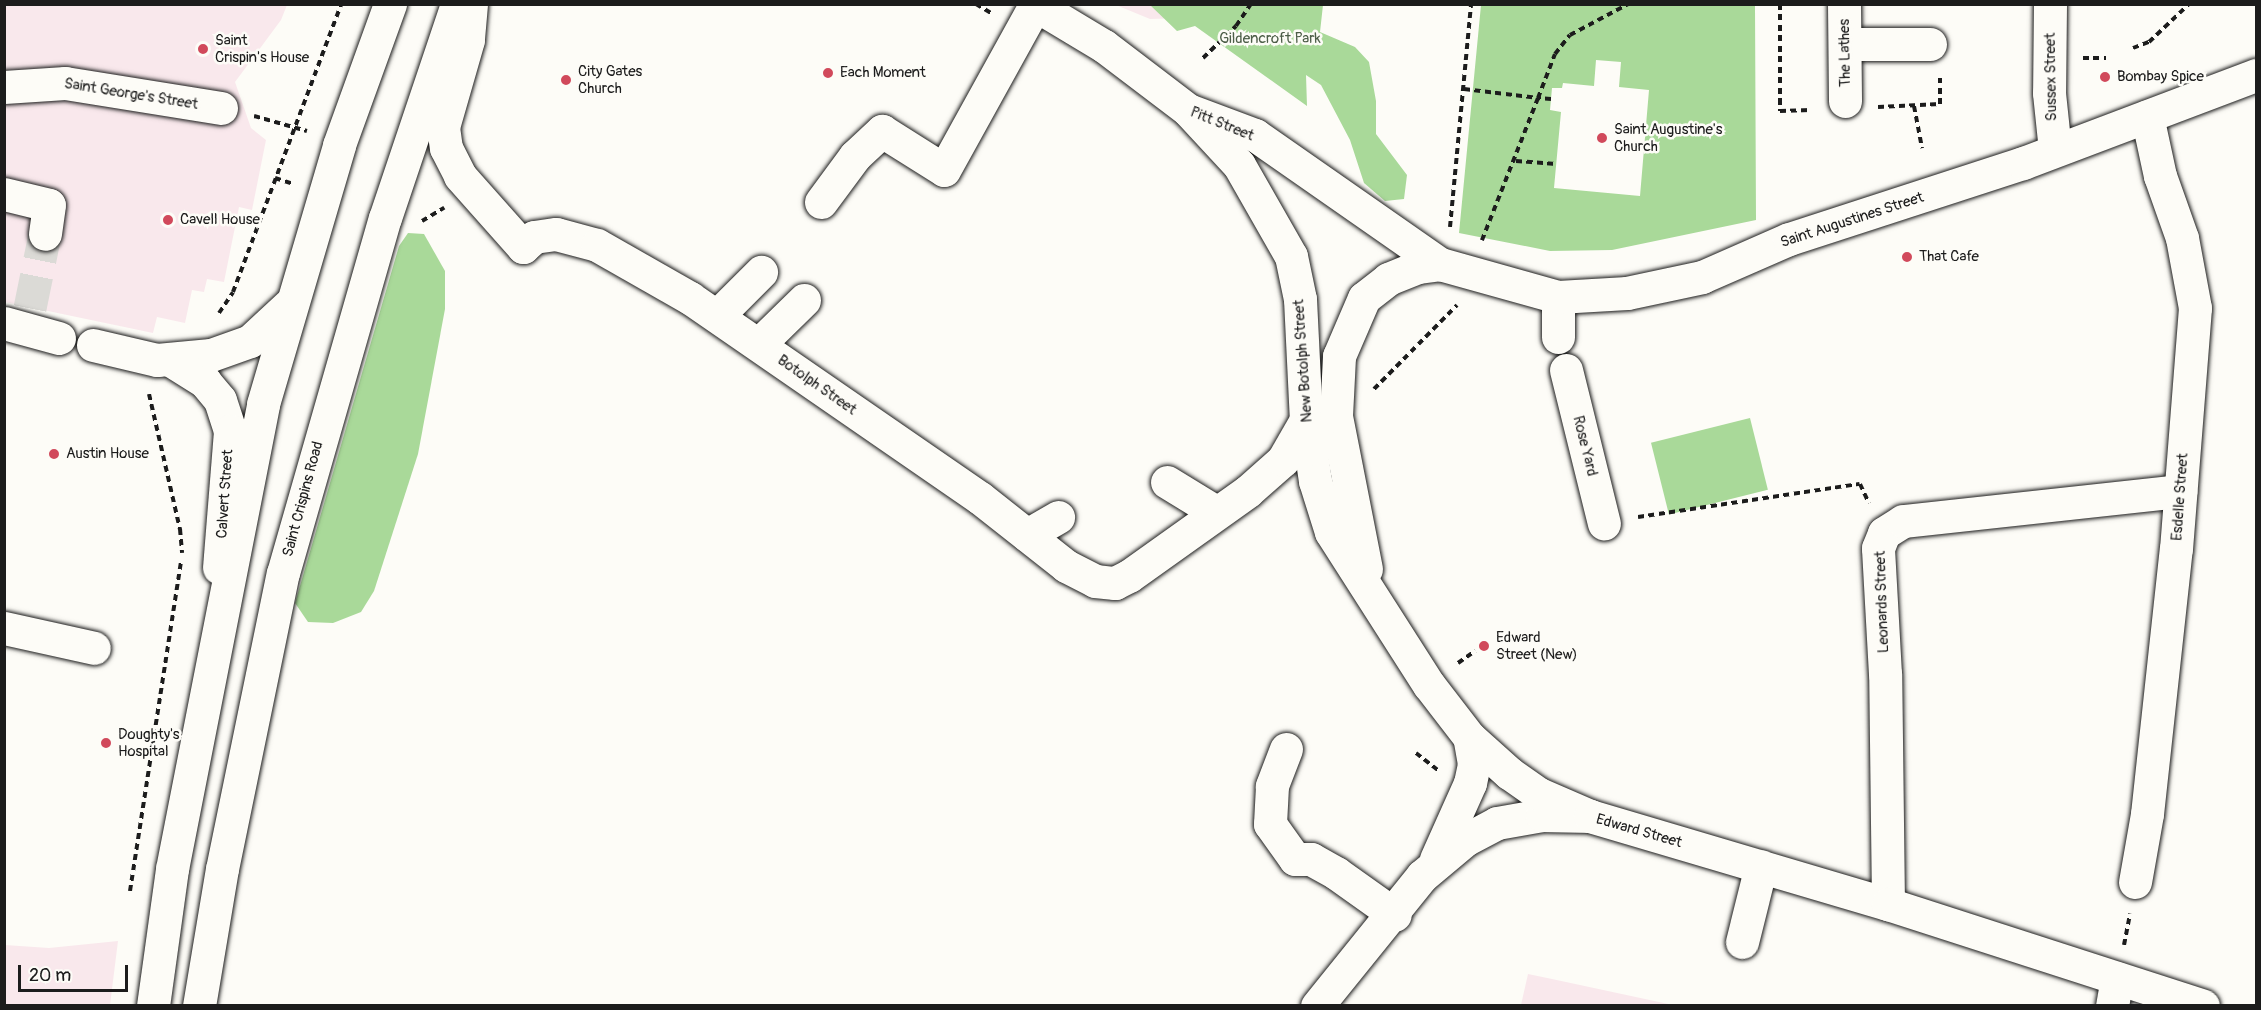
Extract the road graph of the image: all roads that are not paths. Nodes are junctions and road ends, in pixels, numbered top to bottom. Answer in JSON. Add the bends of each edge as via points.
{"nodes":[{"id":1,"x":390,"y":4,"type":"edge"},
{"id":2,"x":457,"y":4,"type":"edge"},
{"id":3,"x":471,"y":4,"type":"edge"},
{"id":4,"x":1844,"y":4,"type":"edge"},
{"id":5,"x":2050,"y":4,"type":"edge"},
{"id":6,"x":1031,"y":13,"type":"edge"},
{"id":7,"x":1845,"y":44,"type":"junction"},
{"id":8,"x":1935,"y":58,"type":"road end"},
{"id":9,"x":2256,"y":75,"type":"edge"},
{"id":10,"x":4,"y":87,"type":"edge"},
{"id":11,"x":1857,"y":104,"type":"road end"},
{"id":12,"x":221,"y":108,"type":"dead end"},
{"id":13,"x":1188,"y":110,"type":"junction"},
{"id":14,"x":2147,"y":116,"type":"junction"},
{"id":15,"x":2055,"y":150,"type":"junction"},
{"id":16,"x":4,"y":194,"type":"edge"},
{"id":17,"x":822,"y":202,"type":"dead end"},
{"id":18,"x":45,"y":234,"type":"tunnel mouth"},
{"id":19,"x":1446,"y":267,"type":"junction"},
{"id":20,"x":761,"y":272,"type":"dead end"},
{"id":21,"x":1558,"y":297,"type":"junction"},
{"id":22,"x":804,"y":300,"type":"dead end"},
{"id":23,"x":290,"y":304,"type":"junction"},
{"id":24,"x":718,"y":315,"type":"junction"},
{"id":25,"x":13,"y":317,"type":"edge"},
{"id":26,"x":1558,"y":337,"type":"dead end"},
{"id":27,"x":59,"y":338,"type":"dead end"},
{"id":28,"x":759,"y":344,"type":"junction"},
{"id":29,"x":93,"y":345,"type":"dead end"},
{"id":30,"x":172,"y":361,"type":"junction"},
{"id":31,"x":1566,"y":370,"type":"dead end"},
{"id":32,"x":1306,"y":420,"type":"junction"},
{"id":33,"x":1167,"y":482,"type":"dead end"},
{"id":34,"x":2180,"y":491,"type":"junction"},
{"id":35,"x":1216,"y":512,"type":"junction"},
{"id":36,"x":1058,"y":517,"type":"dead end"},
{"id":37,"x":1604,"y":523,"type":"road end"},
{"id":38,"x":1027,"y":535,"type":"junction"},
{"id":39,"x":1372,"y":594,"type":"junction"},
{"id":40,"x":4,"y":628,"type":"edge"},
{"id":41,"x":94,"y":648,"type":"dead end"},
{"id":42,"x":213,"y":652,"type":"junction"},
{"id":43,"x":1469,"y":737,"type":"junction"},
{"id":44,"x":1286,"y":749,"type":"dead end"},
{"id":45,"x":1590,"y":816,"type":"junction"},
{"id":46,"x":1432,"y":866,"type":"junction"},
{"id":47,"x":1761,"y":866,"type":"junction"},
{"id":48,"x":2135,"y":882,"type":"road end"},
{"id":49,"x":1887,"y":904,"type":"junction"},
{"id":50,"x":1395,"y":915,"type":"junction"},
{"id":51,"x":1742,"y":942,"type":"dead end"},
{"id":52,"x":2114,"y":992,"type":"edge"},
{"id":53,"x":153,"y":1005,"type":"edge"},
{"id":54,"x":199,"y":1005,"type":"edge"},
{"id":55,"x":1317,"y":1005,"type":"edge"},
{"id":56,"x":2203,"y":1005,"type":"edge"}],
"edges":[{"from":1,"to":23,"type":"main road","via":[[339,145]]},
{"from":2,"to":54,"type":"main road","name":"Saint Crispins Road","via":[[388,207],[324,423],[259,678]]},
{"from":3,"to":24,"type":"main road","name":"Botolph Street","via":[[468,40],[442,128],[446,148],[460,176],[522,247],[534,237],[556,234],[597,245]]},
{"from":4,"to":7,"type":"main road","name":"The Lathes"},
{"from":5,"to":15,"type":"main road","name":"Sussex Street","via":[[2049,93]]},
{"from":6,"to":13,"type":"main road","name":"Pitt Street","via":[[1104,46]]},
{"from":6,"to":17,"type":"main road","via":[[944,170],[882,131],[855,156]]},
{"from":7,"to":8,"type":"main road"},
{"from":7,"to":11,"type":"main road","name":"The Lathes"},
{"from":9,"to":14,"type":"main road","name":"Saint Augustines Street"},
{"from":10,"to":12,"type":"main road","name":"Saint George's Street","via":[[65,82]]},
{"from":13,"to":19,"type":"main road","name":"Pitt Street","via":[[1255,135]]},
{"from":13,"to":32,"type":"main road","name":"New Botolph Street","via":[[1239,165],[1291,256],[1300,299]]},
{"from":14,"to":15,"type":"main road","name":"Saint Augustines Street"},
{"from":14,"to":34,"type":"main road","name":"Esdelle Street","via":[[2160,176],[2182,238],[2194,289]]},
{"from":15,"to":21,"type":"main road","name":"Saint Augustines Street","via":[[1789,239],[1702,277],[1628,293]]},
{"from":16,"to":18,"type":"main road","via":[[49,205]]},
{"from":19,"to":21,"type":"main road","name":"Saint Augustines Street"},
{"from":19,"to":39,"type":"main road","name":"New Botolph Street","via":[[1417,267],[1388,279],[1364,298],[1339,356],[1338,432]]},
{"from":20,"to":24,"type":"main road"},
{"from":21,"to":26,"type":"main road"},
{"from":22,"to":28,"type":"main road"},
{"from":23,"to":30,"type":"main road","name":"Calvert Street","via":[[250,341],[211,355]]},
{"from":23,"to":42,"type":"main road","via":[[263,404]]},
{"from":24,"to":28,"type":"main road","name":"Botolph Street"},
{"from":25,"to":27,"type":"main road"},
{"from":28,"to":38,"type":"main road","name":"Botolph Street"},
{"from":29,"to":30,"type":"main road","name":"Calvert Street"},
{"from":30,"to":42,"type":"main road","name":"Calvert Street","via":[[205,382],[220,400],[230,431]]},
{"from":31,"to":37,"type":"main road","name":"Rose Yard"},
{"from":32,"to":35,"type":"main road","name":"Botolph Street","via":[[1283,460],[1250,503]]},
{"from":32,"to":39,"type":"main road","name":"New Botolph Street","via":[[1315,481],[1331,532]]},
{"from":33,"to":35,"type":"main road"},
{"from":34,"to":48,"type":"main road","name":"Esdelle Street","via":[[2149,791]]},
{"from":34,"to":49,"type":"main road","name":"Leonards Street","via":[[1904,521],[1884,533],[1878,548],[1885,674]]},
{"from":35,"to":38,"type":"main road","name":"Botolph Street","via":[[1115,583],[1095,581],[1066,566]]},
{"from":36,"to":38,"type":"main road"},
{"from":39,"to":43,"type":"main road","name":"New Botolph Street","via":[[1429,686]]},
{"from":40,"to":41,"type":"main road"},
{"from":42,"to":53,"type":"main road","via":[[172,869]]},
{"from":43,"to":45,"type":"main road","name":"New Botolph Street","via":[[1539,794]]},
{"from":43,"to":46,"type":"main road","name":"New Botolph Street","via":[[1474,764],[1470,783]]},
{"from":44,"to":50,"type":"main road","via":[[1272,786],[1270,824],[1295,859],[1311,859]]},
{"from":45,"to":46,"type":"main road","name":"Edward Street","via":[[1542,815],[1497,823],[1465,840]]},
{"from":45,"to":47,"type":"main road","name":"Edward Street"},
{"from":46,"to":50,"type":"main road","name":"Edward Street"},
{"from":47,"to":49,"type":"main road","name":"Edward Street"},
{"from":47,"to":51,"type":"main road"},
{"from":49,"to":52,"type":"main road","name":"Edward Street"},
{"from":50,"to":55,"type":"main road","name":"Edward Street"},
{"from":52,"to":56,"type":"main road"}]}
